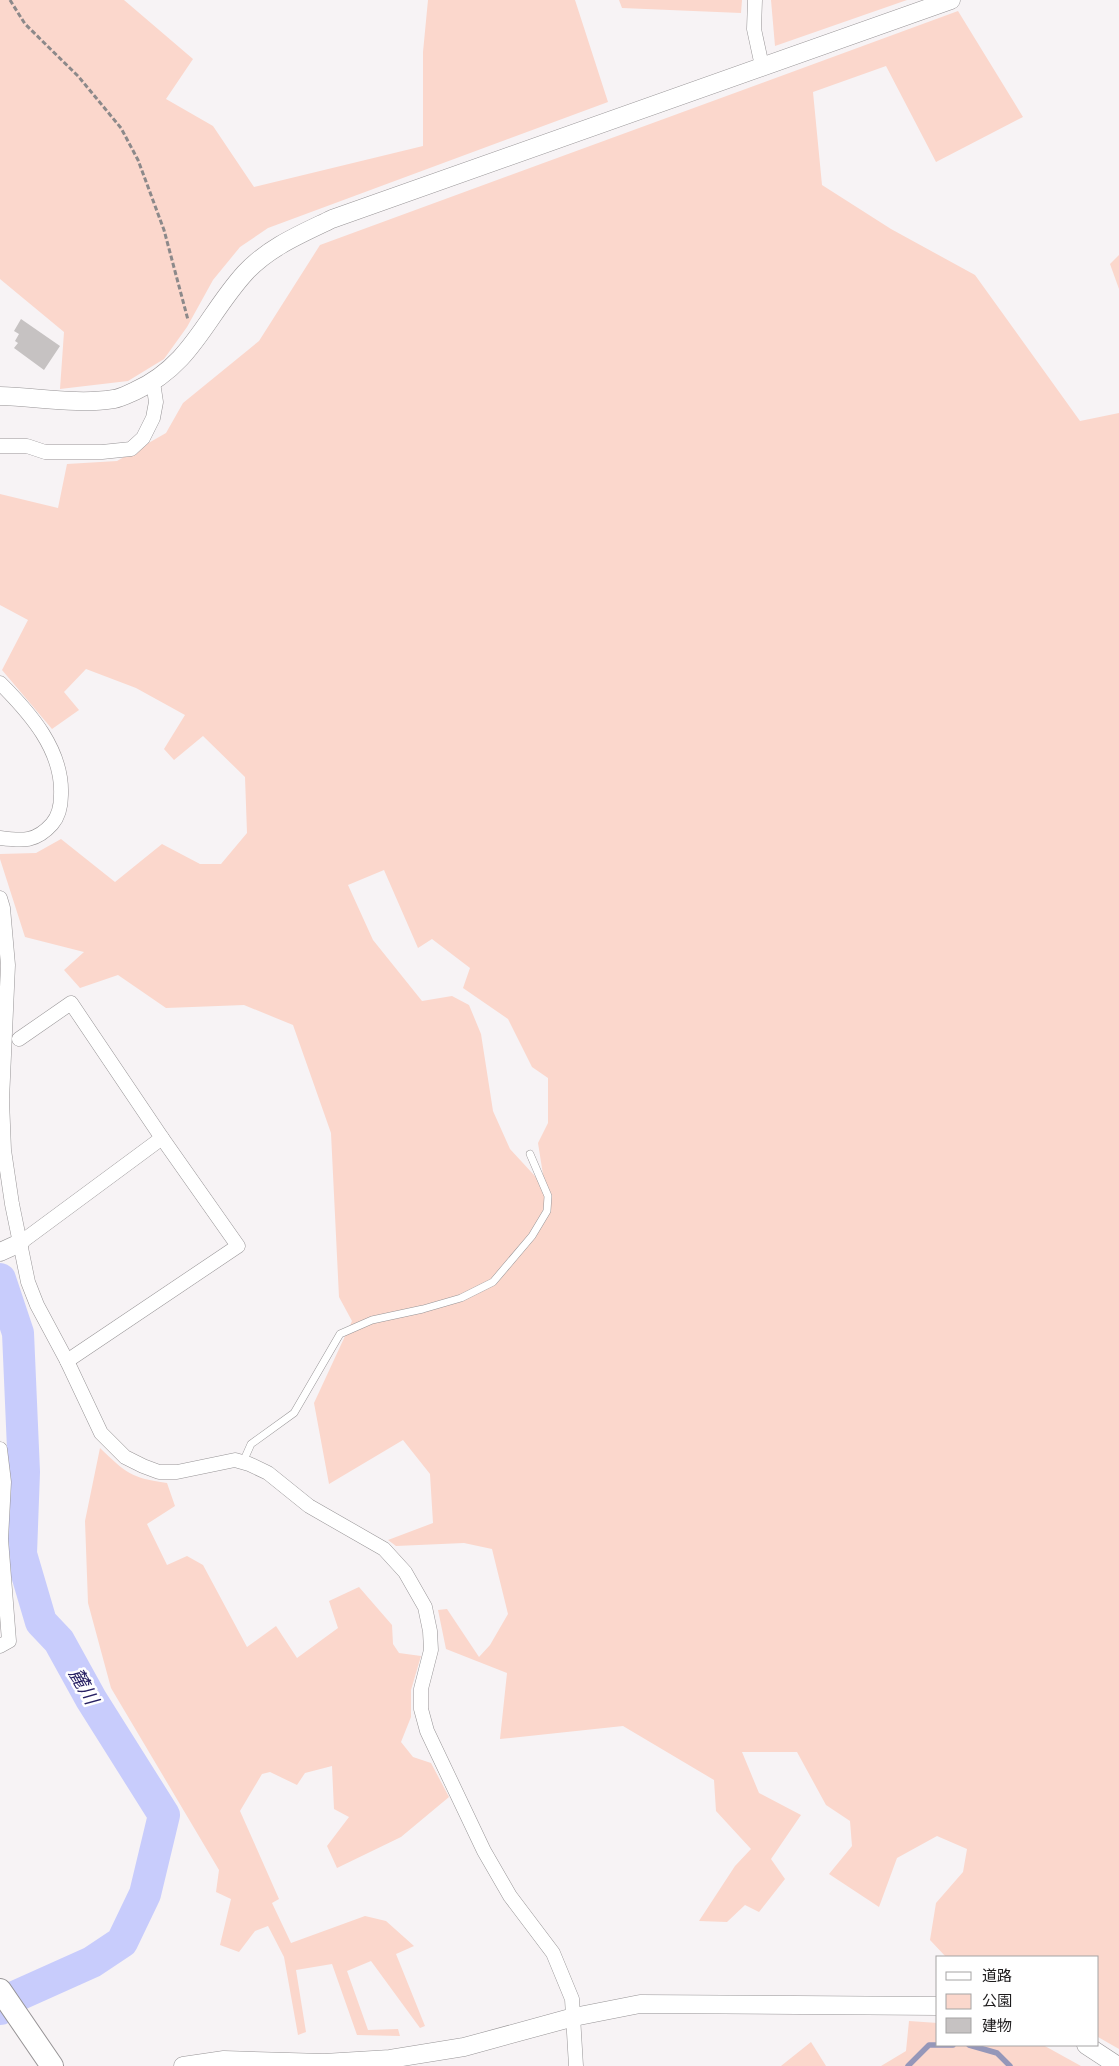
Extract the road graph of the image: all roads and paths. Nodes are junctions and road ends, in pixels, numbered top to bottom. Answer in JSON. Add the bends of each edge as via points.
{"nodes":[{"id":1,"x":10,"y":0,"type":"edge"},
{"id":2,"x":755,"y":0,"type":"edge"},
{"id":3,"x":951,"y":0,"type":"edge"},
{"id":4,"x":762,"y":66,"type":"junction"},
{"id":5,"x":194,"y":342,"type":"junction"},
{"id":6,"x":153,"y":382,"type":"junction"},
{"id":7,"x":0,"y":396,"type":"edge"},
{"id":8,"x":0,"y":446,"type":"edge"},
{"id":9,"x":0,"y":683,"type":"edge"},
{"id":10,"x":0,"y":838,"type":"edge"},
{"id":11,"x":0,"y":898,"type":"edge"},
{"id":12,"x":19,"y":1039,"type":"dead end"},
{"id":13,"x":162,"y":1138,"type":"junction"},
{"id":14,"x":530,"y":1154,"type":"dead end"},
{"id":15,"x":10,"y":1247,"type":"edge"},
{"id":16,"x":67,"y":1361,"type":"junction"},
{"id":17,"x":0,"y":1449,"type":"edge"},
{"id":18,"x":243,"y":1462,"type":"junction"},
{"id":19,"x":0,"y":1646,"type":"edge"},
{"id":20,"x":0,"y":1990,"type":"edge"},
{"id":21,"x":936,"y":2006,"type":"edge"},
{"id":22,"x":574,"y":2017,"type":"junction"},
{"id":23,"x":1088,"y":2046,"type":"edge"},
{"id":24,"x":52,"y":2066,"type":"edge"},
{"id":25,"x":183,"y":2066,"type":"edge"},
{"id":26,"x":576,"y":2066,"type":"edge"},
{"id":27,"x":1118,"y":2066,"type":"edge"}],
"edges":[{"from":1,"to":5,"type":"path","via":[[25,24],[78,76],[121,128],[138,160],[164,230]]},
{"from":2,"to":4,"type":"street","via":[[754,29]]},
{"from":3,"to":4,"type":"street"},
{"from":4,"to":5,"type":"street","via":[[295,236],[263,256],[245,273]]},
{"from":5,"to":6,"type":"street","via":[[179,361]]},
{"from":6,"to":7,"type":"street","via":[[116,399],[88,401]]},
{"from":6,"to":8,"type":"street","via":[[154,418],[143,438],[131,448],[102,452],[45,452],[27,446]]},
{"from":9,"to":10,"type":"street","via":[[49,744],[62,784],[61,806],[56,820],[44,833],[18,841]]},
{"from":11,"to":15,"type":"street","via":[[8,965],[2,1100]]},
{"from":12,"to":13,"type":"street","via":[[71,1003]]},
{"from":13,"to":15,"type":"street"},
{"from":13,"to":16,"type":"street","via":[[238,1246]]},
{"from":14,"to":18,"type":"lane","via":[[548,1196],[547,1211],[532,1236],[493,1282],[460,1298],[372,1320],[340,1334],[294,1412],[251,1444]]},
{"from":15,"to":16,"type":"street"},
{"from":16,"to":18,"type":"street","via":[[101,1433],[125,1457],[159,1472],[177,1472],[235,1460]]},
{"from":17,"to":19,"type":"street","via":[[4,1482],[1,1539],[9,1640]]},
{"from":18,"to":22,"type":"street","via":[[268,1473],[309,1506],[384,1549],[405,1572],[425,1607],[430,1631],[431,1650],[421,1689],[427,1731],[484,1851],[510,1896],[552,1953],[572,1999]]},
{"from":20,"to":24,"type":"main road"},
{"from":21,"to":22,"type":"street","via":[[664,2003],[640,2004]]},
{"from":22,"to":25,"type":"street","via":[[464,2047],[390,2059],[324,2062],[224,2060]]},
{"from":22,"to":26,"type":"street"},
{"from":23,"to":27,"type":"street"}]}
